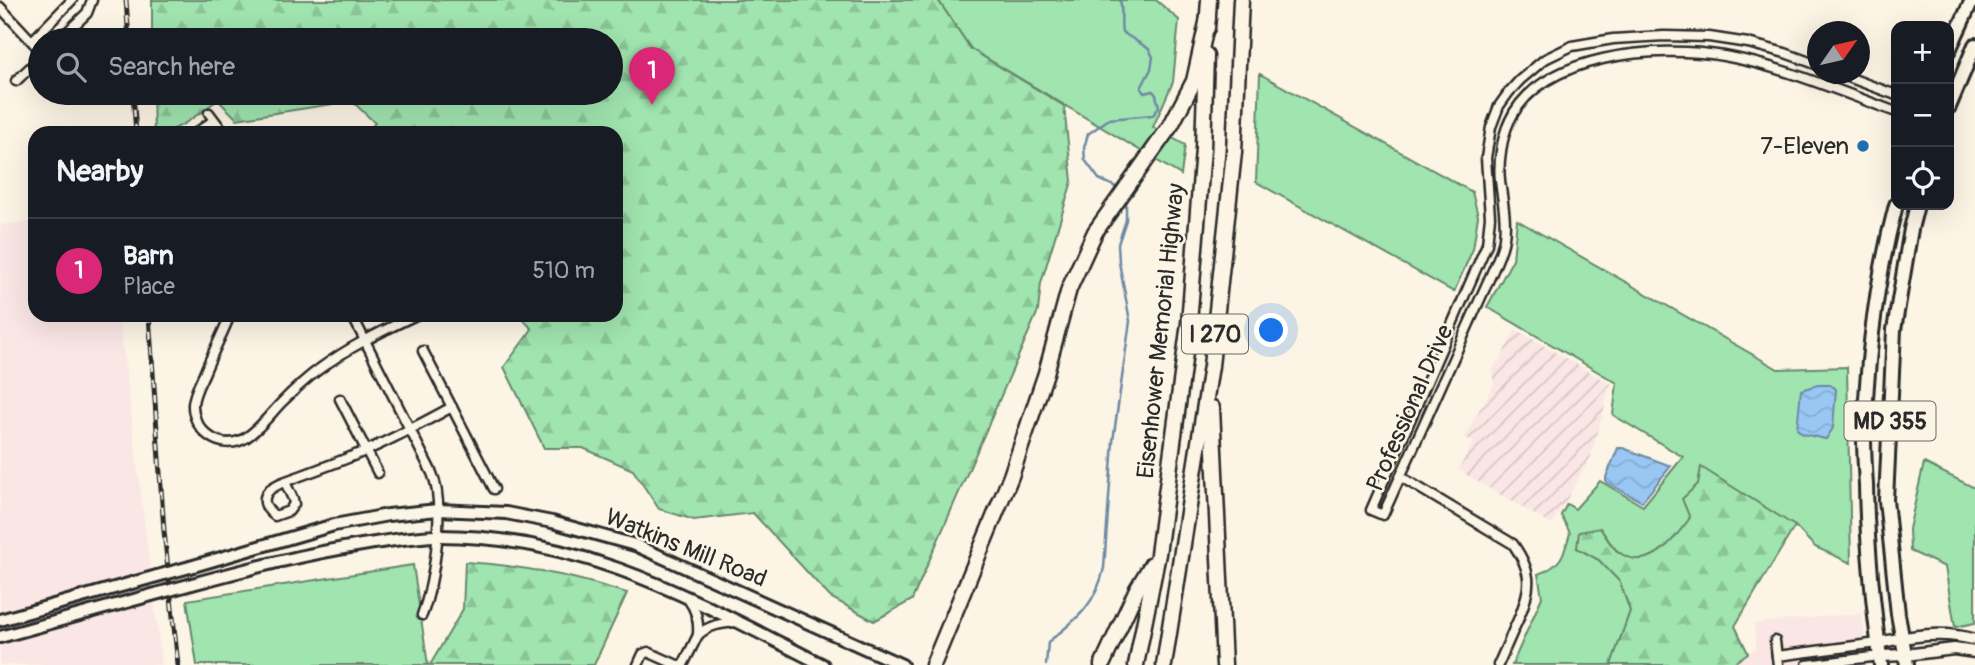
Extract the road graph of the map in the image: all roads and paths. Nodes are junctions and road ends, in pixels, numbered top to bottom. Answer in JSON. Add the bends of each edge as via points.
{"nodes":[{"id":1,"x":72,"y":0,"type":"edge"},
{"id":2,"x":92,"y":0,"type":"edge"},
{"id":3,"x":1209,"y":0,"type":"edge"},
{"id":4,"x":1241,"y":0,"type":"edge"},
{"id":5,"x":1972,"y":0,"type":"edge"},
{"id":6,"x":0,"y":7,"type":"edge"},
{"id":7,"x":1208,"y":18,"type":"junction"},
{"id":8,"x":45,"y":28,"type":"edge"},
{"id":9,"x":71,"y":28,"type":"edge"},
{"id":10,"x":28,"y":37,"type":"edge"},
{"id":11,"x":1954,"y":39,"type":"edge"},
{"id":12,"x":1975,"y":45,"type":"edge"},
{"id":13,"x":1807,"y":61,"type":"edge"},
{"id":14,"x":28,"y":70,"type":"edge"},
{"id":15,"x":16,"y":82,"type":"dead end"},
{"id":16,"x":1867,"y":84,"type":"edge"},
{"id":17,"x":1891,"y":93,"type":"edge"},
{"id":18,"x":1954,"y":95,"type":"edge"},
{"id":19,"x":1891,"y":110,"type":"edge"},
{"id":20,"x":203,"y":126,"type":"edge"},
{"id":21,"x":218,"y":126,"type":"edge"},
{"id":22,"x":1895,"y":210,"type":"edge"},
{"id":23,"x":1916,"y":210,"type":"edge"},
{"id":24,"x":226,"y":322,"type":"edge"},
{"id":25,"x":356,"y":322,"type":"edge"},
{"id":26,"x":402,"y":322,"type":"edge"},
{"id":27,"x":365,"y":340,"type":"junction"},
{"id":28,"x":424,"y":351,"type":"dead end"},
{"id":29,"x":1211,"y":366,"type":"junction"},
{"id":30,"x":340,"y":399,"type":"dead end"},
{"id":31,"x":452,"y":407,"type":"junction"},
{"id":32,"x":410,"y":429,"type":"junction"},
{"id":33,"x":367,"y":450,"type":"junction"},
{"id":34,"x":378,"y":473,"type":"dead end"},
{"id":35,"x":1401,"y":477,"type":"junction"},
{"id":36,"x":285,"y":482,"type":"dead end"},
{"id":37,"x":494,"y":489,"type":"dead end"},
{"id":38,"x":438,"y":510,"type":"junction"},
{"id":39,"x":436,"y":536,"type":"junction"},
{"id":40,"x":1158,"y":554,"type":"junction"},
{"id":41,"x":686,"y":596,"type":"junction"},
{"id":42,"x":422,"y":615,"type":"dead end"},
{"id":43,"x":0,"y":620,"type":"edge"},
{"id":44,"x":738,"y":622,"type":"junction"},
{"id":45,"x":698,"y":635,"type":"junction"},
{"id":46,"x":0,"y":637,"type":"edge"},
{"id":47,"x":1902,"y":638,"type":"junction"},
{"id":48,"x":1975,"y":640,"type":"edge"},
{"id":49,"x":1775,"y":641,"type":"dead end"},
{"id":50,"x":1975,"y":652,"type":"edge"},
{"id":51,"x":1880,"y":655,"type":"edge"},
{"id":52,"x":1778,"y":660,"type":"edge"},
{"id":53,"x":1906,"y":660,"type":"edge"},
{"id":54,"x":638,"y":665,"type":"edge"},
{"id":55,"x":677,"y":665,"type":"edge"},
{"id":56,"x":683,"y":665,"type":"edge"},
{"id":57,"x":823,"y":665,"type":"edge"},
{"id":58,"x":902,"y":665,"type":"edge"},
{"id":59,"x":933,"y":665,"type":"edge"},
{"id":60,"x":1102,"y":665,"type":"edge"},
{"id":61,"x":1136,"y":665,"type":"edge"},
{"id":62,"x":1164,"y":665,"type":"edge"},
{"id":63,"x":1224,"y":665,"type":"edge"},
{"id":64,"x":1498,"y":665,"type":"edge"},
{"id":65,"x":1807,"y":665,"type":"edge"}],
"edges":[{"from":1,"to":8,"type":"street"},
{"from":2,"to":9,"type":"street","via":[[87,13]]},
{"from":3,"to":7,"type":"highway","name":"Eisenhower Memorial Highway","number":"I 270"},
{"from":4,"to":29,"type":"highway","number":"I 270","via":[[1234,152]]},
{"from":5,"to":11,"type":"main road"},
{"from":6,"to":10,"type":"street"},
{"from":7,"to":40,"type":"highway","name":"Eisenhower Memorial Highway","number":"I 270","via":[[1189,323]]},
{"from":7,"to":59,"type":"highway","via":[[1194,80],[1171,125],[1095,232],[1069,289],[1011,476]]},
{"from":12,"to":18,"type":"main road"},
{"from":13,"to":35,"type":"street","name":"Professional Drive","via":[[1709,37],[1613,38],[1572,46],[1545,59],[1520,80],[1499,106],[1491,127],[1486,158],[1487,244],[1371,510],[1383,515]]},
{"from":14,"to":15,"type":"street"},
{"from":16,"to":17,"type":"street"},
{"from":19,"to":35,"type":"street","name":"Professional Drive","via":[[1751,62],[1695,52],[1596,60],[1563,70],[1538,86],[1509,123],[1502,150],[1504,239],[1494,268]]},
{"from":20,"to":21,"type":"street","via":[[211,117]]},
{"from":22,"to":51,"type":"main road","number":"MD 355","via":[[1869,356],[1864,439]]},
{"from":23,"to":47,"type":"main road","number":"MD 355","via":[[1894,330],[1886,500]]},
{"from":24,"to":27,"type":"street","via":[[193,402],[200,428],[225,443],[245,439],[308,378]]},
{"from":25,"to":27,"type":"street"},
{"from":26,"to":27,"type":"street"},
{"from":27,"to":32,"type":"street"},
{"from":28,"to":31,"type":"street"},
{"from":29,"to":62,"type":"highway","number":"I 270"},
{"from":29,"to":63,"type":"highway"},
{"from":30,"to":33,"type":"street"},
{"from":31,"to":32,"type":"street"},
{"from":31,"to":37,"type":"street"},
{"from":32,"to":33,"type":"street"},
{"from":32,"to":38,"type":"street","via":[[436,482]]},
{"from":33,"to":34,"type":"street"},
{"from":33,"to":36,"type":"street"},
{"from":35,"to":64,"type":"street","via":[[1513,544],[1521,555],[1528,596]]},
{"from":38,"to":39,"type":"street"},
{"from":38,"to":43,"type":"main road","name":"Watkins Mill Road","bridge":true,"via":[[334,525]]},
{"from":38,"to":58,"type":"main road","name":"Watkins Mill Road","via":[[506,513],[635,545]]},
{"from":39,"to":41,"type":"main road","name":"Watkins Mill Road","via":[[505,540],[552,549],[615,566]]},
{"from":39,"to":42,"type":"street","via":[[429,596]]},
{"from":39,"to":46,"type":"main road","name":"Watkins Mill Road","bridge":true,"via":[[274,562]]},
{"from":40,"to":60,"type":"highway"},
{"from":40,"to":61,"type":"highway","name":"Eisenhower Memorial Highway","number":"I 270"},
{"from":41,"to":44,"type":"main road","name":"Watkins Mill Road"},
{"from":41,"to":45,"type":"street","via":[[696,612]]},
{"from":44,"to":45,"type":"street","via":[[710,626]]},
{"from":44,"to":57,"type":"main road","name":"Watkins Mill Road"},
{"from":45,"to":56,"type":"street"},
{"from":47,"to":48,"type":"street","via":[[1952,635]]},
{"from":47,"to":51,"type":"street"},
{"from":47,"to":53,"type":"main road","number":"MD 355"},
{"from":49,"to":52,"type":"street"},
{"from":50,"to":53,"type":"street","via":[[1954,649]]},
{"from":51,"to":52,"type":"street"},
{"from":51,"to":53,"type":"street"},
{"from":51,"to":65,"type":"street"},
{"from":54,"to":55,"type":"street","via":[[648,652]]}]}
